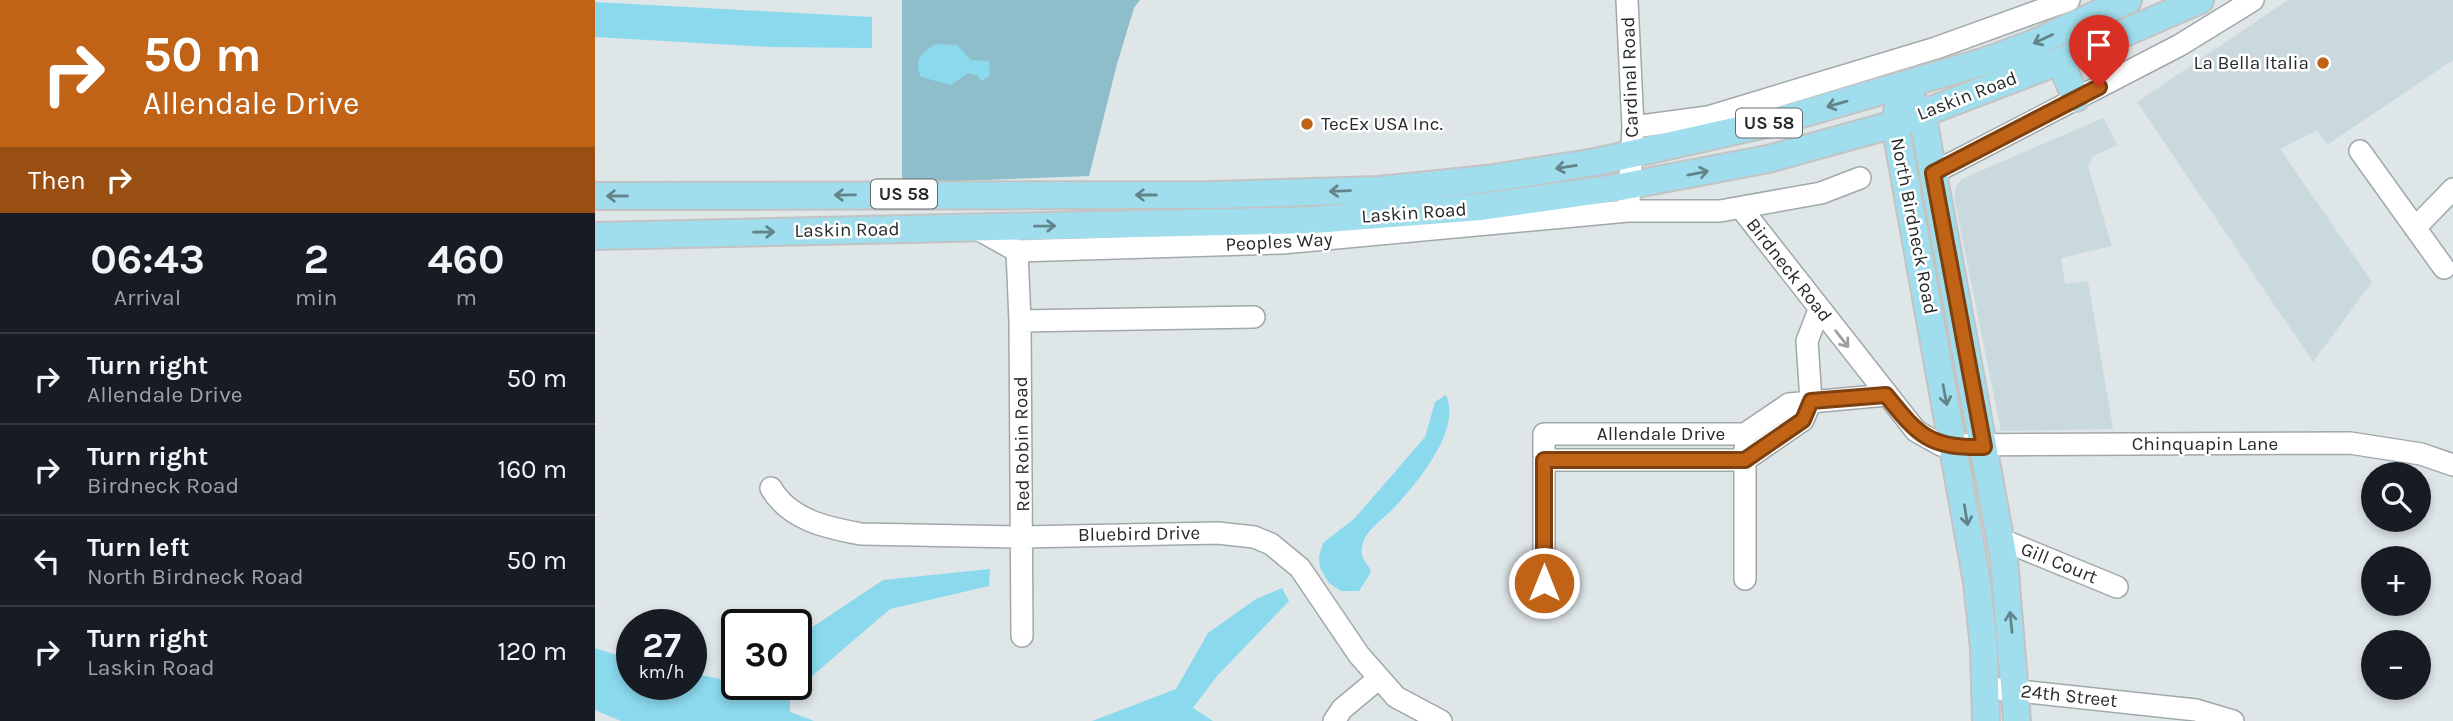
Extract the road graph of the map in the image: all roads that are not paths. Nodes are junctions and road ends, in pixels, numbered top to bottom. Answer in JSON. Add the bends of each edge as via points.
{"nodes":[{"id":1,"x":2069,"y":0,"type":"edge"},
{"id":2,"x":2128,"y":0,"type":"edge"},
{"id":3,"x":2200,"y":0,"type":"edge"},
{"id":4,"x":2253,"y":0,"type":"edge"},
{"id":5,"x":1625,"y":3,"type":"edge"},
{"id":6,"x":2163,"y":18,"type":"junction"},
{"id":7,"x":2180,"y":45,"type":"junction"},
{"id":8,"x":2060,"y":61,"type":"junction"},
{"id":9,"x":1899,"y":73,"type":"junction"},
{"id":10,"x":2076,"y":98,"type":"junction"},
{"id":11,"x":1922,"y":113,"type":"junction"},
{"id":12,"x":1895,"y":124,"type":"junction"},
{"id":13,"x":1633,"y":127,"type":"junction"},
{"id":14,"x":2360,"y":151,"type":"dead end"},
{"id":15,"x":1633,"y":154,"type":"junction"},
{"id":16,"x":1933,"y":173,"type":"junction"},
{"id":17,"x":1860,"y":178,"type":"dead end"},
{"id":18,"x":2453,"y":188,"type":"edge"},
{"id":19,"x":595,"y":195,"type":"edge"},
{"id":20,"x":1214,"y":195,"type":"junction"},
{"id":21,"x":1629,"y":198,"type":"junction"},
{"id":22,"x":1741,"y":208,"type":"junction"},
{"id":23,"x":1215,"y":223,"type":"junction"},
{"id":24,"x":976,"y":228,"type":"junction"},
{"id":25,"x":2415,"y":228,"type":"junction"},
{"id":26,"x":1246,"y":233,"type":"junction"},
{"id":27,"x":595,"y":236,"type":"edge"},
{"id":28,"x":1017,"y":251,"type":"junction"},
{"id":29,"x":2444,"y":268,"type":"dead end"},
{"id":30,"x":1819,"y":310,"type":"junction"},
{"id":31,"x":1254,"y":317,"type":"dead end"},
{"id":32,"x":1020,"y":321,"type":"junction"},
{"id":33,"x":1886,"y":395,"type":"junction"},
{"id":34,"x":1811,"y":401,"type":"junction"},
{"id":35,"x":1745,"y":434,"type":"junction"},
{"id":36,"x":1955,"y":447,"type":"junction"},
{"id":37,"x":1984,"y":447,"type":"junction"},
{"id":38,"x":1544,"y":460,"type":"junction"},
{"id":39,"x":1745,"y":460,"type":"junction"},
{"id":40,"x":2453,"y":466,"type":"edge"},
{"id":41,"x":771,"y":488,"type":"dead end"},
{"id":42,"x":1023,"y":537,"type":"junction"},
{"id":43,"x":2000,"y":540,"type":"junction"},
{"id":44,"x":1745,"y":579,"type":"dead end"},
{"id":45,"x":1544,"y":583,"type":"dead end"},
{"id":46,"x":2117,"y":587,"type":"dead end"},
{"id":47,"x":1022,"y":636,"type":"dead end"},
{"id":48,"x":1378,"y":679,"type":"junction"},
{"id":49,"x":1986,"y":688,"type":"junction"},
{"id":50,"x":2015,"y":690,"type":"junction"},
{"id":51,"x":2178,"y":715,"type":"edge"},
{"id":52,"x":1334,"y":721,"type":"edge"},
{"id":53,"x":1441,"y":721,"type":"edge"},
{"id":54,"x":1986,"y":721,"type":"edge"},
{"id":55,"x":2017,"y":721,"type":"edge"},
{"id":56,"x":2233,"y":721,"type":"edge"}],
"edges":[{"from":1,"to":9,"type":"street","name":"Laskin Road"},
{"from":2,"to":9,"type":"main road","name":"Laskin Road","number":"US 58","one_way":true,"via":[[2032,44]]},
{"from":3,"to":6,"type":"main road","name":"Laskin Road","number":"US 58"},
{"from":4,"to":7,"type":"street"},
{"from":5,"to":13,"type":"street","name":"Cardinal Road"},
{"from":6,"to":7,"type":"street"},
{"from":6,"to":8,"type":"main road","name":"Laskin Road","number":"US 58"},
{"from":7,"to":10,"type":"street"},
{"from":8,"to":10,"type":"main road"},
{"from":8,"to":11,"type":"main road","name":"Laskin Road","number":"US 58"},
{"from":9,"to":11,"type":"main road","name":"North Birdneck Road"},
{"from":9,"to":12,"type":"main road","name":"North Birdneck Road"},
{"from":9,"to":13,"type":"street","name":"Laskin Road","via":[[1707,117]]},
{"from":9,"to":15,"type":"main road","name":"Laskin Road","number":"US 58","one_way":true,"via":[[1770,123]]},
{"from":10,"to":16,"type":"street"},
{"from":11,"to":12,"type":"main road","name":"Laskin Road","number":"US 58"},
{"from":11,"to":16,"type":"main road","name":"North Birdneck Road"},
{"from":21,"to":12,"type":"main road","name":"Laskin Road","number":"US 58","one_way":true},
{"from":12,"to":36,"type":"main road","name":"North Birdneck Road","one_way":true},
{"from":13,"to":15,"type":"street","name":"Cardinal Road"},
{"from":14,"to":25,"type":"street"},
{"from":15,"to":20,"type":"main road","name":"Laskin Road","number":"US 58","one_way":true,"via":[[1415,187]]},
{"from":15,"to":21,"type":"street"},
{"from":16,"to":37,"type":"main road","name":"North Birdneck Road"},
{"from":17,"to":22,"type":"street","via":[[1821,193]]},
{"from":18,"to":25,"type":"street"},
{"from":20,"to":19,"type":"main road","name":"Laskin Road","number":"US 58","one_way":true},
{"from":20,"to":23,"type":"main road"},
{"from":21,"to":22,"type":"street","name":"Birdneck Road","via":[[1685,212]]},
{"from":21,"to":26,"type":"main road","name":"Laskin Road","number":"US 58","via":[[1481,208]]},
{"from":22,"to":30,"type":"street","name":"Birdneck Road"},
{"from":24,"to":23,"type":"main road","name":"Laskin Road","number":"US 58","one_way":true},
{"from":23,"to":26,"type":"main road","name":"Laskin Road","number":"US 58"},
{"from":27,"to":24,"type":"main road","name":"Laskin Road","number":"US 58","one_way":true},
{"from":24,"to":28,"type":"street"},
{"from":25,"to":29,"type":"street"},
{"from":26,"to":28,"type":"street","name":"Peoples Way"},
{"from":28,"to":32,"type":"street","name":"Red Robin Road"},
{"from":30,"to":33,"type":"street","name":"Birdneck Road","one_way":true},
{"from":30,"to":34,"type":"street","via":[[1807,341]]},
{"from":31,"to":32,"type":"street"},
{"from":32,"to":42,"type":"street","name":"Red Robin Road"},
{"from":33,"to":34,"type":"street","name":"Allendale Drive"},
{"from":33,"to":36,"type":"street","name":"Birdneck Road","via":[[1927,440]]},
{"from":34,"to":35,"type":"street","name":"Allendale Drive","via":[[1789,404]]},
{"from":34,"to":39,"type":"street","name":"Allendale Drive","via":[[1803,420]]},
{"from":35,"to":38,"type":"street","name":"Allendale Drive","via":[[1544,434]]},
{"from":35,"to":39,"type":"street"},
{"from":36,"to":37,"type":"street","name":"Chinquapin Lane"},
{"from":36,"to":49,"type":"main road","name":"North Birdneck Road","one_way":true,"via":[[1977,582]]},
{"from":37,"to":40,"type":"street","name":"Chinquapin Lane","via":[[2350,443],[2421,454]]},
{"from":37,"to":43,"type":"main road","name":"North Birdneck Road"},
{"from":38,"to":39,"type":"street","name":"Allendale Drive"},
{"from":38,"to":45,"type":"street"},
{"from":39,"to":44,"type":"street"},
{"from":41,"to":42,"type":"street","name":"Bluebird Drive","via":[[800,516],[836,530]]},
{"from":42,"to":47,"type":"street","name":"Red Robin Road"},
{"from":42,"to":48,"type":"street","name":"Bluebird Drive","via":[[1218,533],[1254,537],[1287,555],[1300,568]]},
{"from":43,"to":46,"type":"street","name":"Gill Court"},
{"from":50,"to":43,"type":"main road","name":"North Birdneck Road","one_way":true},
{"from":48,"to":52,"type":"street"},
{"from":48,"to":53,"type":"street","name":"Bluebird Drive","via":[[1408,705]]},
{"from":49,"to":50,"type":"street","name":"24th Street"},
{"from":49,"to":54,"type":"main road","name":"North Birdneck Road"},
{"from":50,"to":51,"type":"street","name":"24th Street"},
{"from":50,"to":55,"type":"main road","name":"North Birdneck Road"},
{"from":51,"to":56,"type":"street","name":"24th Street"}]}
